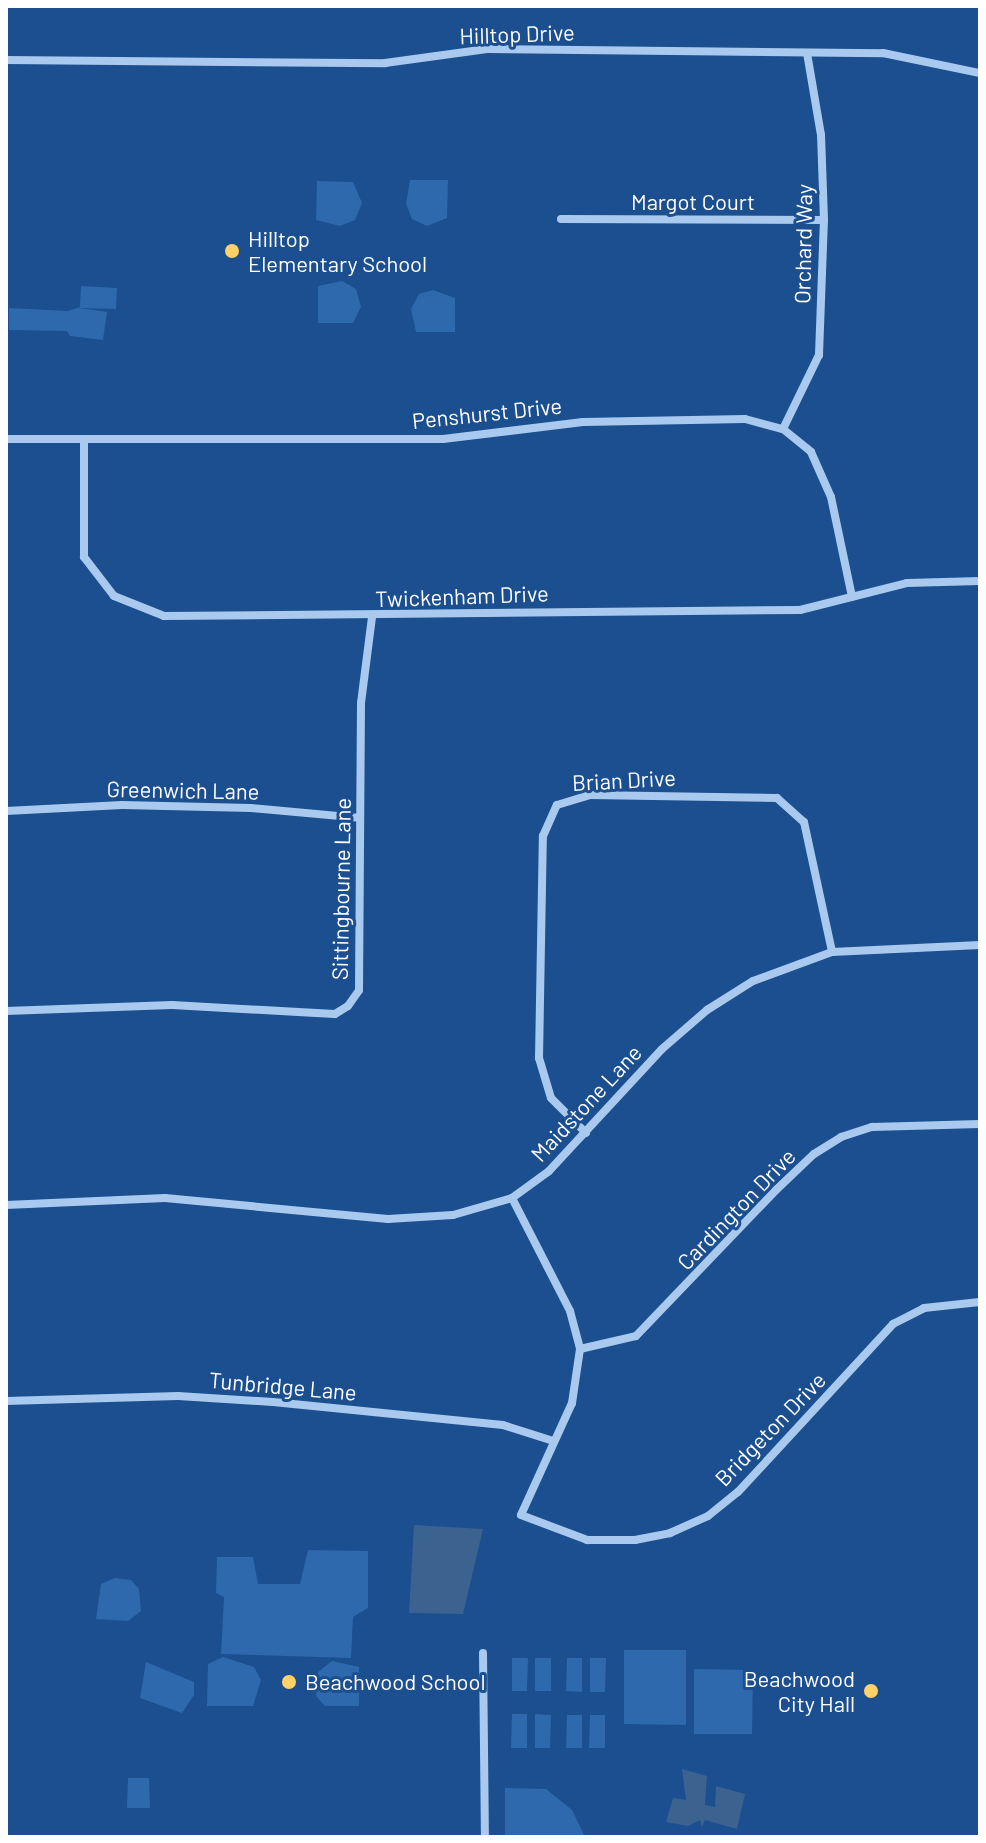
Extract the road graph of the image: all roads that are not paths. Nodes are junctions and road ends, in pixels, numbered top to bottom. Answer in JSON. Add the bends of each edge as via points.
{"nodes":[{"id":1,"x":807,"y":53,"type":"junction"},
{"id":2,"x":6,"y":60,"type":"edge"},
{"id":3,"x":980,"y":73,"type":"edge"},
{"id":4,"x":561,"y":219,"type":"dead end"},
{"id":5,"x":824,"y":220,"type":"junction"},
{"id":6,"x":783,"y":429,"type":"junction"},
{"id":7,"x":6,"y":439,"type":"edge"},
{"id":8,"x":84,"y":439,"type":"junction"},
{"id":9,"x":980,"y":581,"type":"edge"},
{"id":10,"x":852,"y":597,"type":"junction"},
{"id":11,"x":372,"y":617,"type":"junction"},
{"id":12,"x":6,"y":811,"type":"edge"},
{"id":13,"x":360,"y":818,"type":"junction"},
{"id":14,"x":980,"y":945,"type":"edge"},
{"id":15,"x":832,"y":952,"type":"junction"},
{"id":16,"x":6,"y":1011,"type":"edge"},
{"id":17,"x":980,"y":1124,"type":"edge"},
{"id":18,"x":586,"y":1133,"type":"junction"},
{"id":19,"x":512,"y":1198,"type":"junction"},
{"id":20,"x":6,"y":1205,"type":"edge"},
{"id":21,"x":980,"y":1302,"type":"edge"},
{"id":22,"x":580,"y":1349,"type":"junction"},
{"id":23,"x":6,"y":1401,"type":"edge"},
{"id":24,"x":553,"y":1441,"type":"junction"},
{"id":25,"x":483,"y":1653,"type":"dead end"},
{"id":26,"x":485,"y":1837,"type":"edge"}],
"edges":[{"from":1,"to":2,"type":"street","name":"Hilltop Drive","via":[[487,49],[385,63]]},
{"from":1,"to":3,"type":"street","name":"Hilltop Drive","via":[[883,53]]},
{"from":1,"to":5,"type":"street","name":"Orchard Way","via":[[821,135]]},
{"from":4,"to":5,"type":"street","name":"Margot Court"},
{"from":5,"to":6,"type":"street","name":"Orchard Way","via":[[819,355]]},
{"from":6,"to":8,"type":"street","name":"Penshurst Drive","via":[[721,415],[583,422],[443,439]]},
{"from":6,"to":10,"type":"street","name":"Penshurst Drive","via":[[811,452],[831,497]]},
{"from":7,"to":8,"type":"street","name":"Penshurst Drive"},
{"from":8,"to":11,"type":"street","name":"Twickenham Drive","via":[[84,557],[99,581],[128,605],[164,616]]},
{"from":9,"to":10,"type":"street","name":"Twickenham Drive","via":[[907,583]]},
{"from":10,"to":11,"type":"street","name":"Twickenham Drive","via":[[800,610],[541,610]]},
{"from":11,"to":13,"type":"street","name":"Sittingbourne Lane","via":[[361,703]]},
{"from":12,"to":13,"type":"street","name":"Greenwich Lane","via":[[122,805],[251,808]]},
{"from":13,"to":16,"type":"street","name":"Sittingbourne Lane","via":[[359,990],[335,1014],[172,1005]]},
{"from":14,"to":15,"type":"street","name":"Maidstone Lane"},
{"from":15,"to":18,"type":"street","name":"Maidstone Lane","via":[[753,981],[707,1010],[662,1049]]},
{"from":15,"to":18,"type":"street","name":"Brian Drive","via":[[804,822],[777,798],[589,795],[557,805],[543,836],[539,1058],[551,1098]]},
{"from":17,"to":22,"type":"street","name":"Cardington Drive","via":[[872,1127],[841,1137],[776,1190],[636,1336]]},
{"from":18,"to":19,"type":"street","name":"Maidstone Lane","via":[[549,1171]]},
{"from":19,"to":20,"type":"street","name":"Maidstone Lane","via":[[430,1219],[165,1198]]},
{"from":19,"to":22,"type":"street","via":[[570,1311]]},
{"from":21,"to":24,"type":"street","name":"Bridgeton Drive","via":[[924,1308],[893,1324],[738,1492],[708,1516],[670,1533],[635,1540],[587,1540],[521,1515]]},
{"from":22,"to":24,"type":"street","via":[[572,1403]]},
{"from":23,"to":24,"type":"street","name":"Tunbridge Lane","via":[[178,1396],[258,1401],[503,1425]]},
{"from":25,"to":26,"type":"street"}]}
